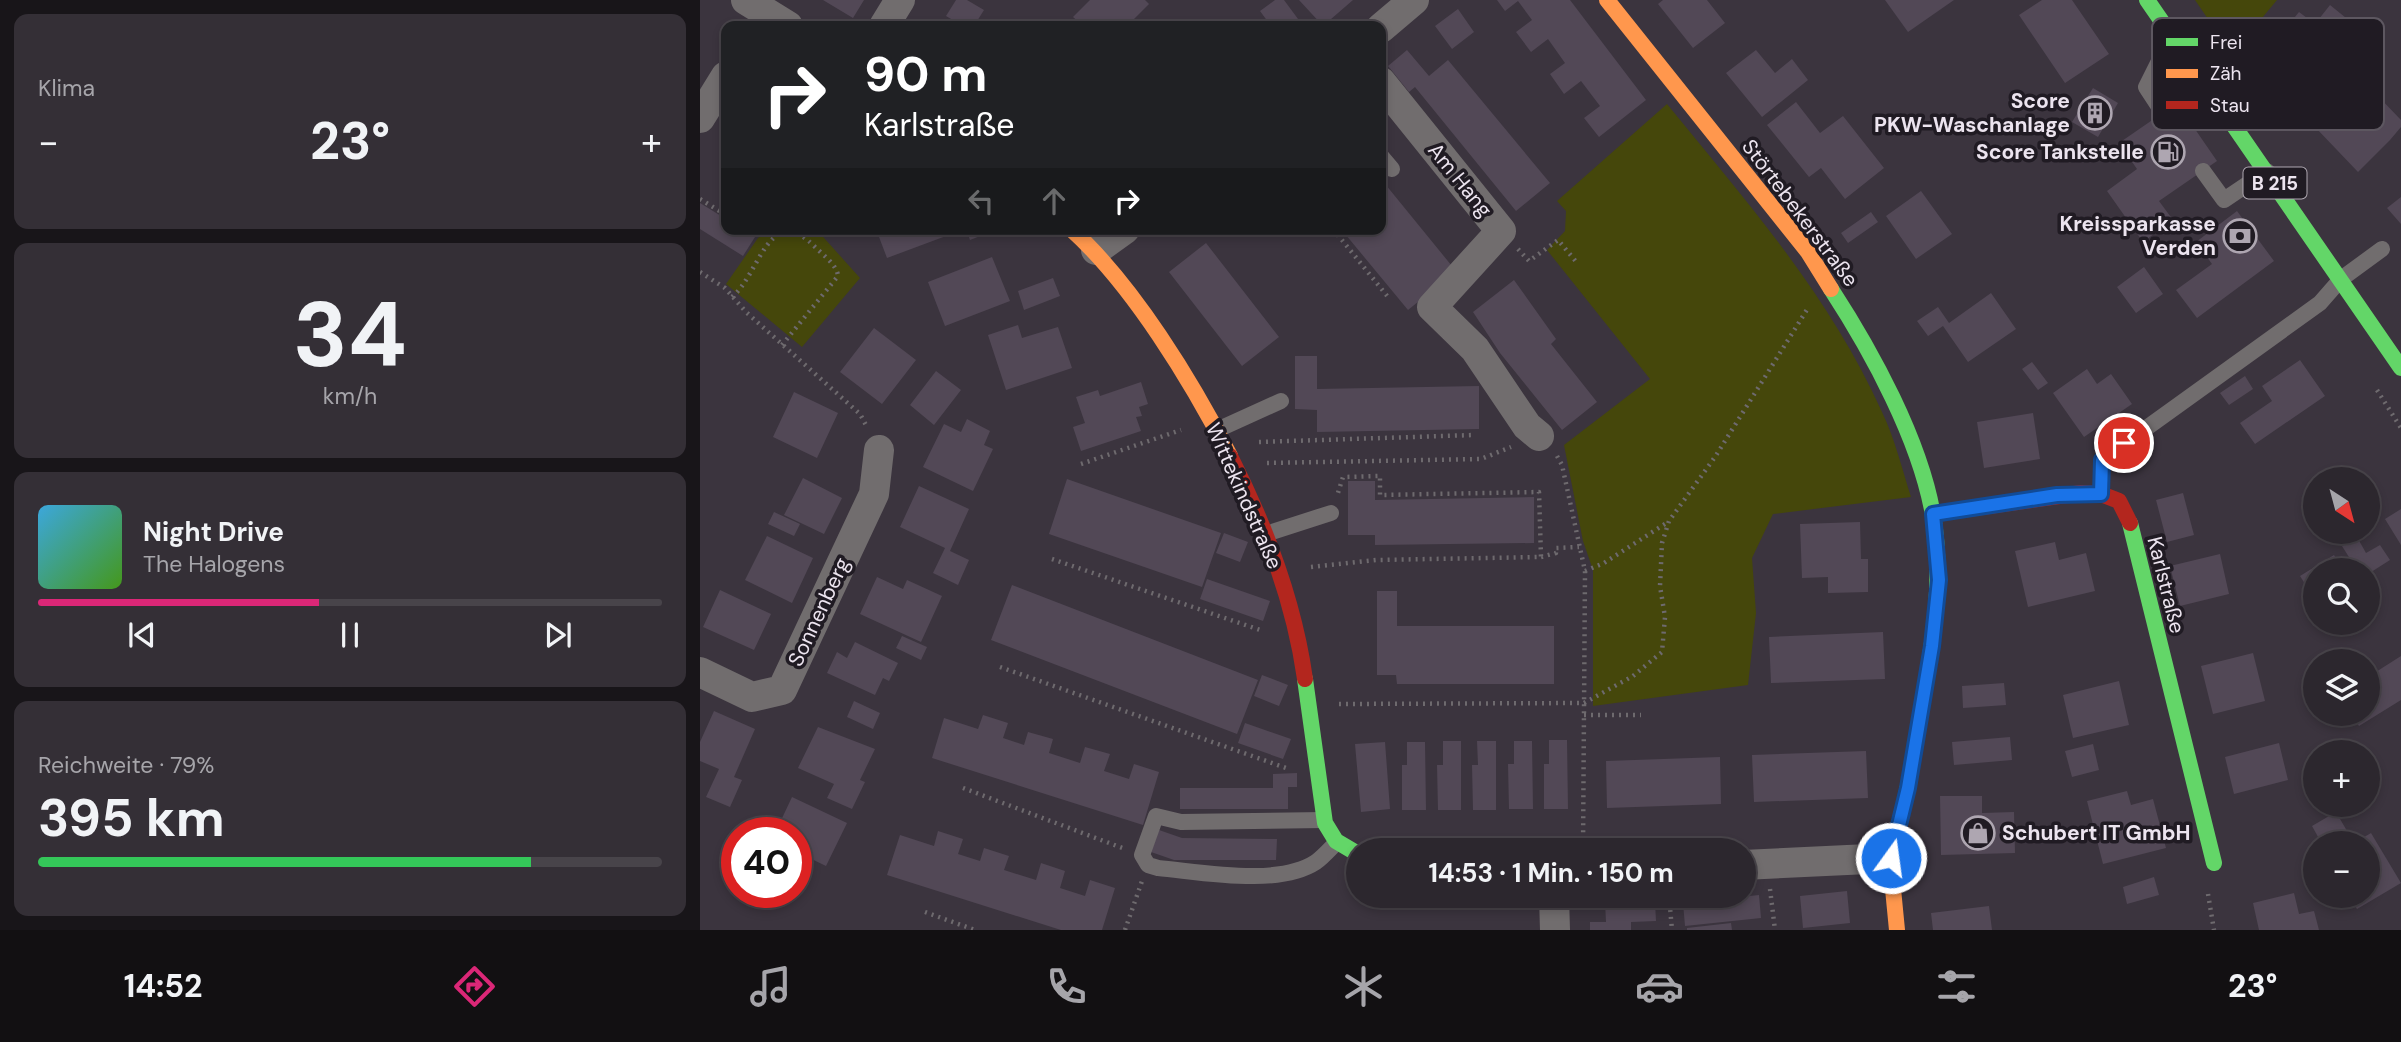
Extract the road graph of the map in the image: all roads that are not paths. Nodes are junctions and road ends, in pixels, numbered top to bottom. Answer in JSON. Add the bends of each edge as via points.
{"nodes":[{"id":1,"x":900,"y":0,"type":"edge"},
{"id":2,"x":1414,"y":0,"type":"edge"},
{"id":3,"x":1607,"y":0,"type":"edge"},
{"id":4,"x":2147,"y":0,"type":"edge"},
{"id":5,"x":2160,"y":18,"type":"edge"},
{"id":6,"x":887,"y":21,"type":"edge"},
{"id":7,"x":1386,"y":24,"type":"edge"},
{"id":8,"x":2152,"y":75,"type":"edge"},
{"id":9,"x":721,"y":84,"type":"edge"},
{"id":10,"x":1386,"y":88,"type":"edge"},
{"id":11,"x":2152,"y":96,"type":"edge"},
{"id":12,"x":700,"y":118,"type":"edge"},
{"id":13,"x":2238,"y":130,"type":"edge"},
{"id":14,"x":2203,"y":171,"type":"dead end"},
{"id":15,"x":2267,"y":171,"type":"junction"},
{"id":16,"x":1078,"y":235,"type":"edge"},
{"id":17,"x":1117,"y":235,"type":"edge"},
{"id":18,"x":2382,"y":249,"type":"dead end"},
{"id":19,"x":1096,"y":250,"type":"junction"},
{"id":20,"x":2341,"y":279,"type":"junction"},
{"id":21,"x":2401,"y":368,"type":"edge"},
{"id":22,"x":1281,"y":401,"type":"dead end"},
{"id":23,"x":1217,"y":431,"type":"junction"},
{"id":24,"x":1539,"y":436,"type":"road end"},
{"id":25,"x":879,"y":450,"type":"road end"},
{"id":26,"x":2101,"y":494,"type":"junction"},
{"id":27,"x":1331,"y":513,"type":"road end"},
{"id":28,"x":1933,"y":514,"type":"junction"},
{"id":29,"x":1266,"y":534,"type":"junction"},
{"id":30,"x":700,"y":671,"type":"edge"},
{"id":31,"x":1324,"y":820,"type":"junction"},
{"id":32,"x":1336,"y":843,"type":"junction"},
{"id":33,"x":1346,"y":848,"type":"edge"},
{"id":34,"x":1891,"y":858,"type":"junction"},
{"id":35,"x":2214,"y":863,"type":"dead end"},
{"id":36,"x":1756,"y":865,"type":"edge"},
{"id":37,"x":1554,"y":908,"type":"edge"},
{"id":38,"x":1555,"y":930,"type":"edge"},
{"id":39,"x":1897,"y":930,"type":"edge"}],
"edges":[{"from":1,"to":6,"type":"street"},
{"from":2,"to":7,"type":"street"},
{"from":3,"to":28,"type":"street","name":"Störtebekerstraße","via":[[1823,274],[1884,378]]},
{"from":4,"to":5,"type":"street","number":"B 215"},
{"from":8,"to":11,"type":"lane","via":[[2146,87]]},
{"from":9,"to":12,"type":"street"},
{"from":10,"to":24,"type":"street","name":"Am Hang","via":[[1501,231],[1432,307],[1475,349],[1527,426]]},
{"from":13,"to":15,"type":"street","number":"B 215"},
{"from":14,"to":15,"type":"lane","via":[[2224,200]]},
{"from":15,"to":20,"type":"street","number":"B 215"},
{"from":16,"to":19,"type":"street","name":"Wittekindstraße"},
{"from":17,"to":19,"type":"street"},
{"from":18,"to":20,"type":"lane"},
{"from":19,"to":23,"type":"street","name":"Wittekindstraße","via":[[1166,348]]},
{"from":20,"to":21,"type":"street","number":"B 215"},
{"from":20,"to":26,"type":"lane","via":[[2320,303],[2102,460]]},
{"from":22,"to":23,"type":"lane"},
{"from":23,"to":29,"type":"street","name":"Wittekindstraße"},
{"from":25,"to":30,"type":"street","name":"Sonnenberg","via":[[874,494],[782,690],[752,697]]},
{"from":26,"to":28,"type":"street","via":[[2057,495]]},
{"from":26,"to":35,"type":"street","name":"Karlstraße","via":[[2119,501],[2129,522]]},
{"from":27,"to":29,"type":"lane"},
{"from":28,"to":34,"type":"street","name":"Störtebekerstraße","via":[[1939,580],[1932,646]]},
{"from":29,"to":31,"type":"street","name":"Wittekindstraße","via":[[1298,639]]},
{"from":31,"to":32,"type":"street","name":"Wittekindstraße"},
{"from":31,"to":32,"type":"lane","via":[[1181,822],[1156,816],[1145,860],[1210,873],[1289,874],[1316,862]]},
{"from":32,"to":33,"type":"street"},
{"from":34,"to":36,"type":"street"},
{"from":34,"to":39,"type":"street","name":"Störtebekerstraße"},
{"from":37,"to":38,"type":"street"}]}
